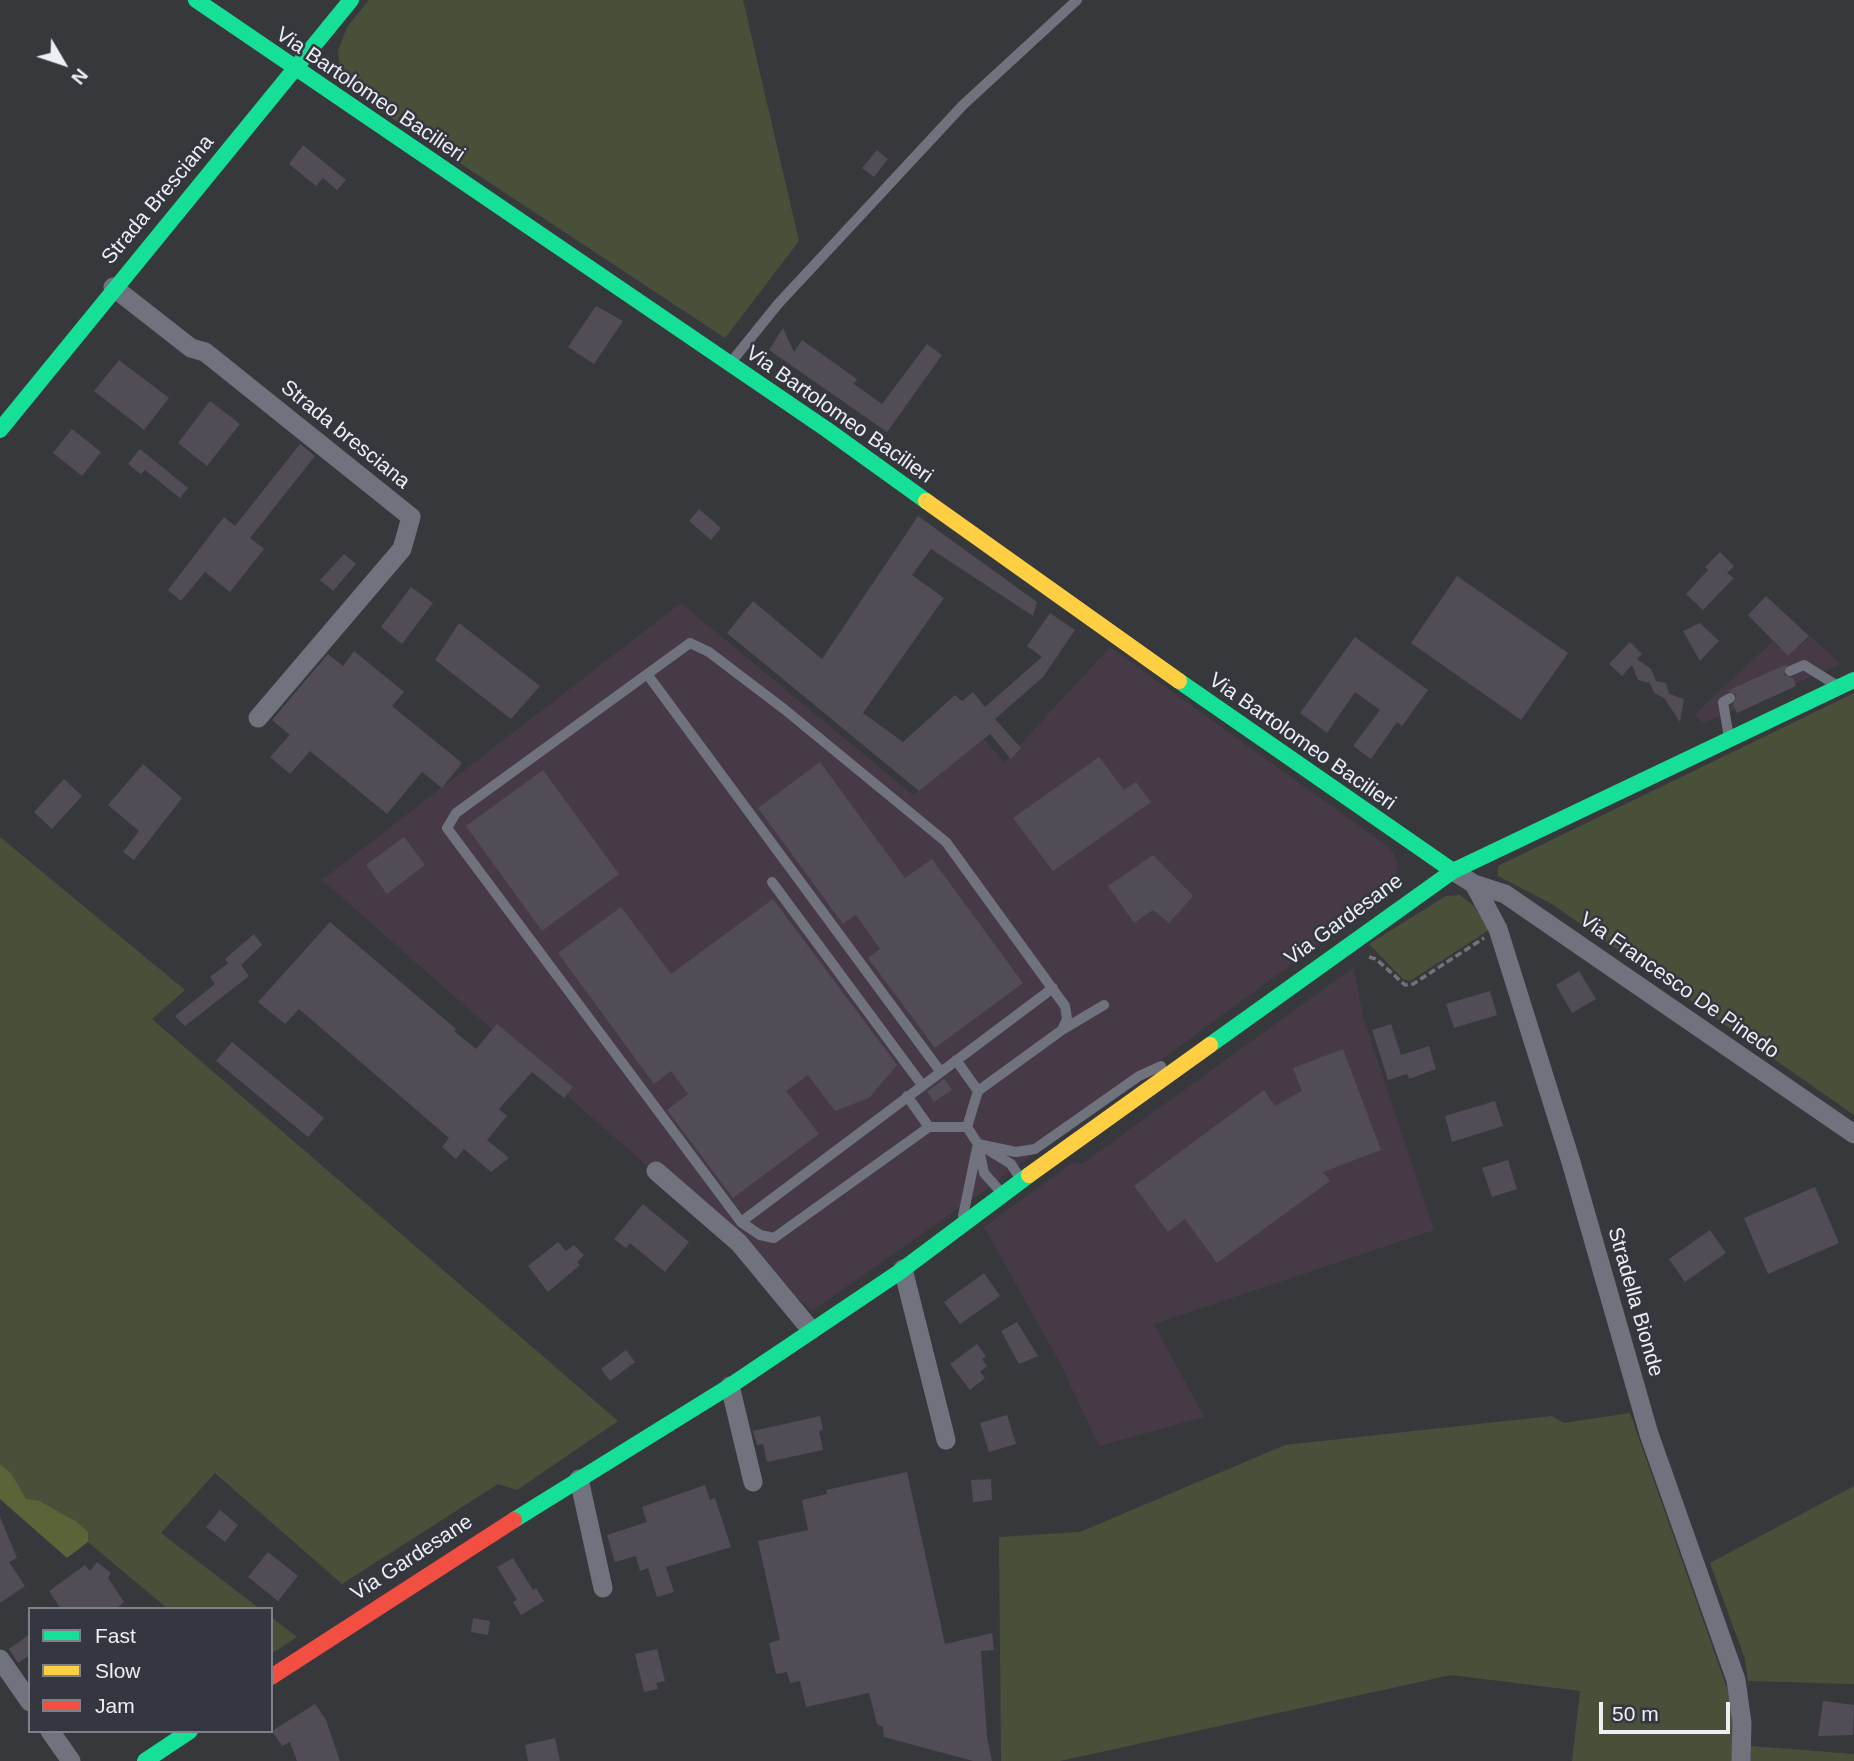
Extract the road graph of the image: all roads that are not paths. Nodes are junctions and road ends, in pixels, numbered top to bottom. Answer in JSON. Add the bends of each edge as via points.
{"nodes":[{"id":1,"x":196,"y":0,"type":"edge"},
{"id":2,"x":351,"y":0,"type":"edge"},
{"id":3,"x":1077,"y":0,"type":"edge"},
{"id":4,"x":294,"y":69,"type":"junction"},
{"id":5,"x":113,"y":287,"type":"junction"},
{"id":6,"x":730,"y":364,"type":"junction"},
{"id":7,"x":0,"y":429,"type":"edge"},
{"id":8,"x":1790,"y":671,"type":"dead end"},
{"id":9,"x":647,"y":674,"type":"junction"},
{"id":10,"x":1847,"y":684,"type":"edge"},
{"id":11,"x":1731,"y":698,"type":"dead end"},
{"id":12,"x":258,"y":718,"type":"dead end"},
{"id":13,"x":1730,"y":741,"type":"junction"},
{"id":14,"x":1453,"y":871,"type":"junction"},
{"id":15,"x":772,"y":882,"type":"dead end"},
{"id":16,"x":1474,"y":884,"type":"junction"},
{"id":17,"x":1053,"y":988,"type":"junction"},
{"id":18,"x":1104,"y":1005,"type":"dead end"},
{"id":19,"x":1062,"y":1030,"type":"junction"},
{"id":20,"x":1209,"y":1045,"type":"junction"},
{"id":21,"x":956,"y":1060,"type":"junction"},
{"id":22,"x":940,"y":1071,"type":"junction"},
{"id":23,"x":922,"y":1085,"type":"junction"},
{"id":24,"x":978,"y":1091,"type":"junction"},
{"id":25,"x":907,"y":1096,"type":"junction"},
{"id":26,"x":929,"y":1127,"type":"junction"},
{"id":27,"x":967,"y":1128,"type":"junction"},
{"id":28,"x":1854,"y":1134,"type":"edge"},
{"id":29,"x":978,"y":1144,"type":"junction"},
{"id":30,"x":656,"y":1171,"type":"dead end"},
{"id":31,"x":1021,"y":1180,"type":"junction"},
{"id":32,"x":1003,"y":1194,"type":"junction"},
{"id":33,"x":741,"y":1222,"type":"junction"},
{"id":34,"x":962,"y":1225,"type":"junction"},
{"id":35,"x":903,"y":1269,"type":"junction"},
{"id":36,"x":811,"y":1330,"type":"junction"},
{"id":37,"x":730,"y":1386,"type":"junction"},
{"id":38,"x":946,"y":1440,"type":"dead end"},
{"id":39,"x":579,"y":1479,"type":"junction"},
{"id":40,"x":754,"y":1482,"type":"dead end"},
{"id":41,"x":603,"y":1588,"type":"dead end"},
{"id":42,"x":0,"y":1659,"type":"edge"},
{"id":43,"x":273,"y":1676,"type":"edge"},
{"id":44,"x":28,"y":1699,"type":"edge"},
{"id":45,"x":51,"y":1733,"type":"edge"},
{"id":46,"x":187,"y":1733,"type":"edge"},
{"id":47,"x":71,"y":1761,"type":"edge"},
{"id":48,"x":145,"y":1761,"type":"edge"},
{"id":49,"x":1741,"y":1761,"type":"edge"}],
"edges":[{"from":1,"to":4,"type":"main road","name":"Via Bartolomeo Bacilieri"},
{"from":2,"to":4,"type":"main road","name":"Strada Bresciana"},
{"from":3,"to":6,"type":"lane","via":[[963,105],[778,304]]},
{"from":4,"to":5,"type":"main road","name":"Strada Bresciana"},
{"from":4,"to":6,"type":"main road","name":"Via Bartolomeo Bacilieri"},
{"from":5,"to":7,"type":"main road","name":"Strada Bresciana"},
{"from":5,"to":12,"type":"street","name":"Strada bresciana","via":[[191,348],[205,352],[411,517],[402,549]]},
{"from":6,"to":14,"type":"main road","name":"Via Bartolomeo Bacilieri"},
{"from":8,"to":10,"type":"lane","via":[[1804,665]]},
{"from":9,"to":17,"type":"lane","via":[[690,643],[709,652],[784,709],[946,842]]},
{"from":9,"to":22,"type":"lane"},
{"from":9,"to":33,"type":"lane","via":[[456,813],[447,828]]},
{"from":10,"to":13,"type":"main road","name":"Via Gardesane"},
{"from":11,"to":13,"type":"lane","via":[[1723,702]]},
{"from":13,"to":14,"type":"main road","name":"Via Gardesane"},
{"from":14,"to":16,"type":"street"},
{"from":14,"to":20,"type":"main road","name":"Via Gardesane"},
{"from":15,"to":23,"type":"lane"},
{"from":16,"to":28,"type":"street","name":"Via Francesco De Pinedo","via":[[1505,894]]},
{"from":16,"to":49,"type":"street","name":"Stradella Bionde","via":[[1498,929],[1649,1434],[1736,1680]]},
{"from":17,"to":19,"type":"lane","via":[[1065,1006],[1067,1019]]},
{"from":17,"to":21,"type":"lane"},
{"from":18,"to":19,"type":"lane"},
{"from":19,"to":24,"type":"lane"},
{"from":20,"to":29,"type":"lane","via":[[1139,1076],[1035,1149],[1016,1152]]},
{"from":20,"to":31,"type":"main road","name":"Via Gardesane"},
{"from":21,"to":22,"type":"lane"},
{"from":21,"to":24,"type":"lane"},
{"from":22,"to":23,"type":"lane"},
{"from":23,"to":25,"type":"lane"},
{"from":24,"to":27,"type":"lane"},
{"from":25,"to":26,"type":"lane"},
{"from":25,"to":33,"type":"lane"},
{"from":26,"to":27,"type":"lane"},
{"from":26,"to":33,"type":"lane","via":[[784,1234],[774,1238],[760,1235]]},
{"from":27,"to":29,"type":"lane"},
{"from":29,"to":31,"type":"lane","via":[[1011,1164]]},
{"from":29,"to":32,"type":"lane","via":[[984,1173]]},
{"from":29,"to":34,"type":"lane"},
{"from":30,"to":36,"type":"street","via":[[739,1243]]},
{"from":31,"to":32,"type":"main road","name":"Via Gardesane"},
{"from":32,"to":34,"type":"main road","name":"Via Gardesane"},
{"from":34,"to":35,"type":"main road","name":"Via Gardesane"},
{"from":35,"to":36,"type":"main road","name":"Via Gardesane"},
{"from":35,"to":38,"type":"street"},
{"from":36,"to":37,"type":"main road","name":"Via Gardesane"},
{"from":37,"to":39,"type":"main road","name":"Via Gardesane"},
{"from":37,"to":40,"type":"street"},
{"from":39,"to":41,"type":"street"},
{"from":39,"to":43,"type":"main road","name":"Via Gardesane"},
{"from":42,"to":44,"type":"street"},
{"from":45,"to":47,"type":"street"},
{"from":46,"to":48,"type":"main road"}]}
